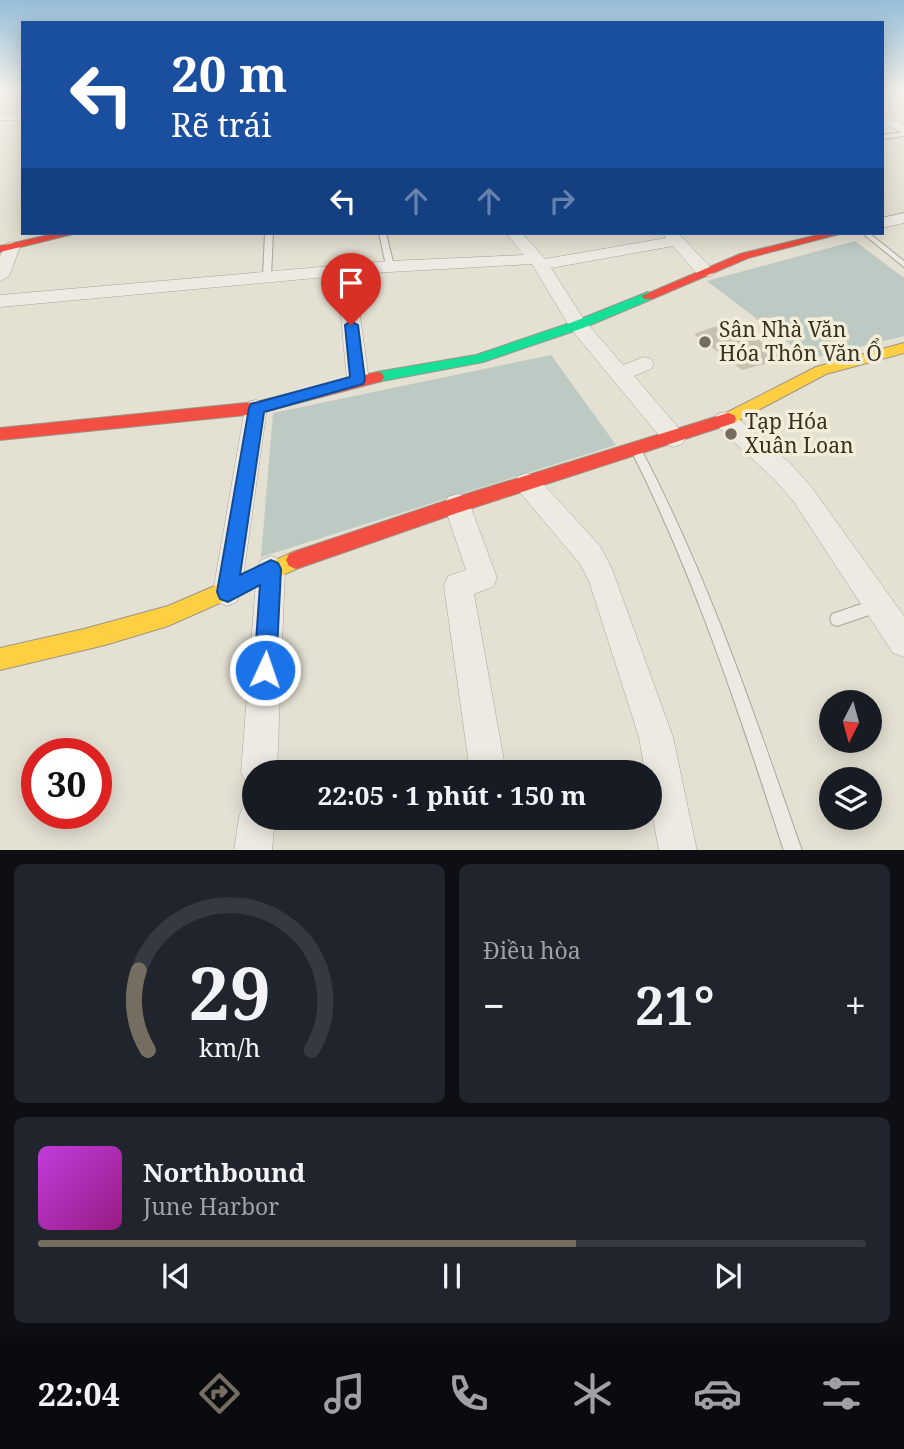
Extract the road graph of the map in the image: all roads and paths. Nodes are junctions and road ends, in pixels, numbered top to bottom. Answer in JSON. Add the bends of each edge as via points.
{"nodes":[{"id":1,"x":904,"y":132,"type":"edge"},
{"id":2,"x":884,"y":137,"type":"edge"},
{"id":3,"x":904,"y":218,"type":"edge"},
{"id":4,"x":884,"y":223,"type":"edge"},
{"id":5,"x":63,"y":235,"type":"edge"},
{"id":6,"x":269,"y":235,"type":"edge"},
{"id":7,"x":382,"y":235,"type":"edge"},
{"id":8,"x":516,"y":235,"type":"edge"},
{"id":9,"x":829,"y":235,"type":"edge"},
{"id":10,"x":867,"y":235,"type":"edge"},
{"id":11,"x":673,"y":237,"type":"edge"},
{"id":12,"x":6,"y":248,"type":"edge"},
{"id":13,"x":538,"y":262,"type":"junction"},
{"id":14,"x":390,"y":265,"type":"junction"},
{"id":15,"x":904,"y":265,"type":"edge"},
{"id":16,"x":345,"y":270,"type":"junction"},
{"id":17,"x":705,"y":272,"type":"junction"},
{"id":18,"x":0,"y":276,"type":"edge"},
{"id":19,"x":267,"y":277,"type":"junction"},
{"id":20,"x":0,"y":301,"type":"edge"},
{"id":21,"x":578,"y":326,"type":"junction"},
{"id":22,"x":904,"y":348,"type":"edge"},
{"id":23,"x":644,"y":364,"type":"dead end"},
{"id":24,"x":620,"y":374,"type":"junction"},
{"id":25,"x":358,"y":380,"type":"junction"},
{"id":26,"x":256,"y":408,"type":"junction"},
{"id":27,"x":725,"y":420,"type":"junction"},
{"id":28,"x":0,"y":434,"type":"edge"},
{"id":29,"x":674,"y":438,"type":"junction"},
{"id":30,"x":636,"y":450,"type":"junction"},
{"id":31,"x":527,"y":484,"type":"junction"},
{"id":32,"x":457,"y":505,"type":"junction"},
{"id":33,"x":271,"y":569,"type":"junction"},
{"id":34,"x":228,"y":592,"type":"junction"},
{"id":35,"x":879,"y":605,"type":"junction"},
{"id":36,"x":837,"y":619,"type":"dead end"},
{"id":37,"x":904,"y":642,"type":"edge"},
{"id":38,"x":0,"y":659,"type":"edge"},
{"id":39,"x":260,"y":760,"type":"edge"},
{"id":40,"x":486,"y":760,"type":"edge"},
{"id":41,"x":255,"y":830,"type":"edge"},
{"id":42,"x":253,"y":850,"type":"edge"},
{"id":43,"x":678,"y":850,"type":"edge"},
{"id":44,"x":793,"y":850,"type":"edge"}],
"edges":[{"from":1,"to":2,"type":"lane"},
{"from":3,"to":4,"type":"street"},
{"from":5,"to":12,"type":"street"},
{"from":6,"to":19,"type":"lane"},
{"from":7,"to":14,"type":"lane"},
{"from":8,"to":13,"type":"street"},
{"from":9,"to":17,"type":"street","via":[[763,250]]},
{"from":10,"to":15,"type":"lane"},
{"from":11,"to":13,"type":"street"},
{"from":11,"to":17,"type":"street"},
{"from":12,"to":18,"type":"street"},
{"from":13,"to":14,"type":"street"},
{"from":13,"to":21,"type":"street"},
{"from":14,"to":16,"type":"street"},
{"from":16,"to":19,"type":"street"},
{"from":16,"to":25,"type":"street"},
{"from":17,"to":21,"type":"street"},
{"from":19,"to":20,"type":"street"},
{"from":21,"to":24,"type":"street"},
{"from":21,"to":25,"type":"street","via":[[478,359]]},
{"from":22,"to":27,"type":"street","via":[[821,370]]},
{"from":23,"to":24,"type":"street"},
{"from":24,"to":29,"type":"street"},
{"from":25,"to":26,"type":"street"},
{"from":26,"to":28,"type":"street"},
{"from":26,"to":34,"type":"street"},
{"from":27,"to":29,"type":"street"},
{"from":27,"to":35,"type":"street","via":[[803,495]]},
{"from":29,"to":30,"type":"street"},
{"from":30,"to":31,"type":"street"},
{"from":30,"to":44,"type":"lane","via":[[669,511],[737,684]]},
{"from":31,"to":32,"type":"street"},
{"from":31,"to":43,"type":"street","via":[[590,555],[602,578],[656,737]]},
{"from":32,"to":33,"type":"street"},
{"from":32,"to":40,"type":"street","via":[[483,578],[458,586]]},
{"from":33,"to":34,"type":"street"},
{"from":33,"to":39,"type":"street"},
{"from":34,"to":38,"type":"street","via":[[169,616]]},
{"from":35,"to":36,"type":"lane"},
{"from":35,"to":37,"type":"street"},
{"from":41,"to":42,"type":"street"}]}
